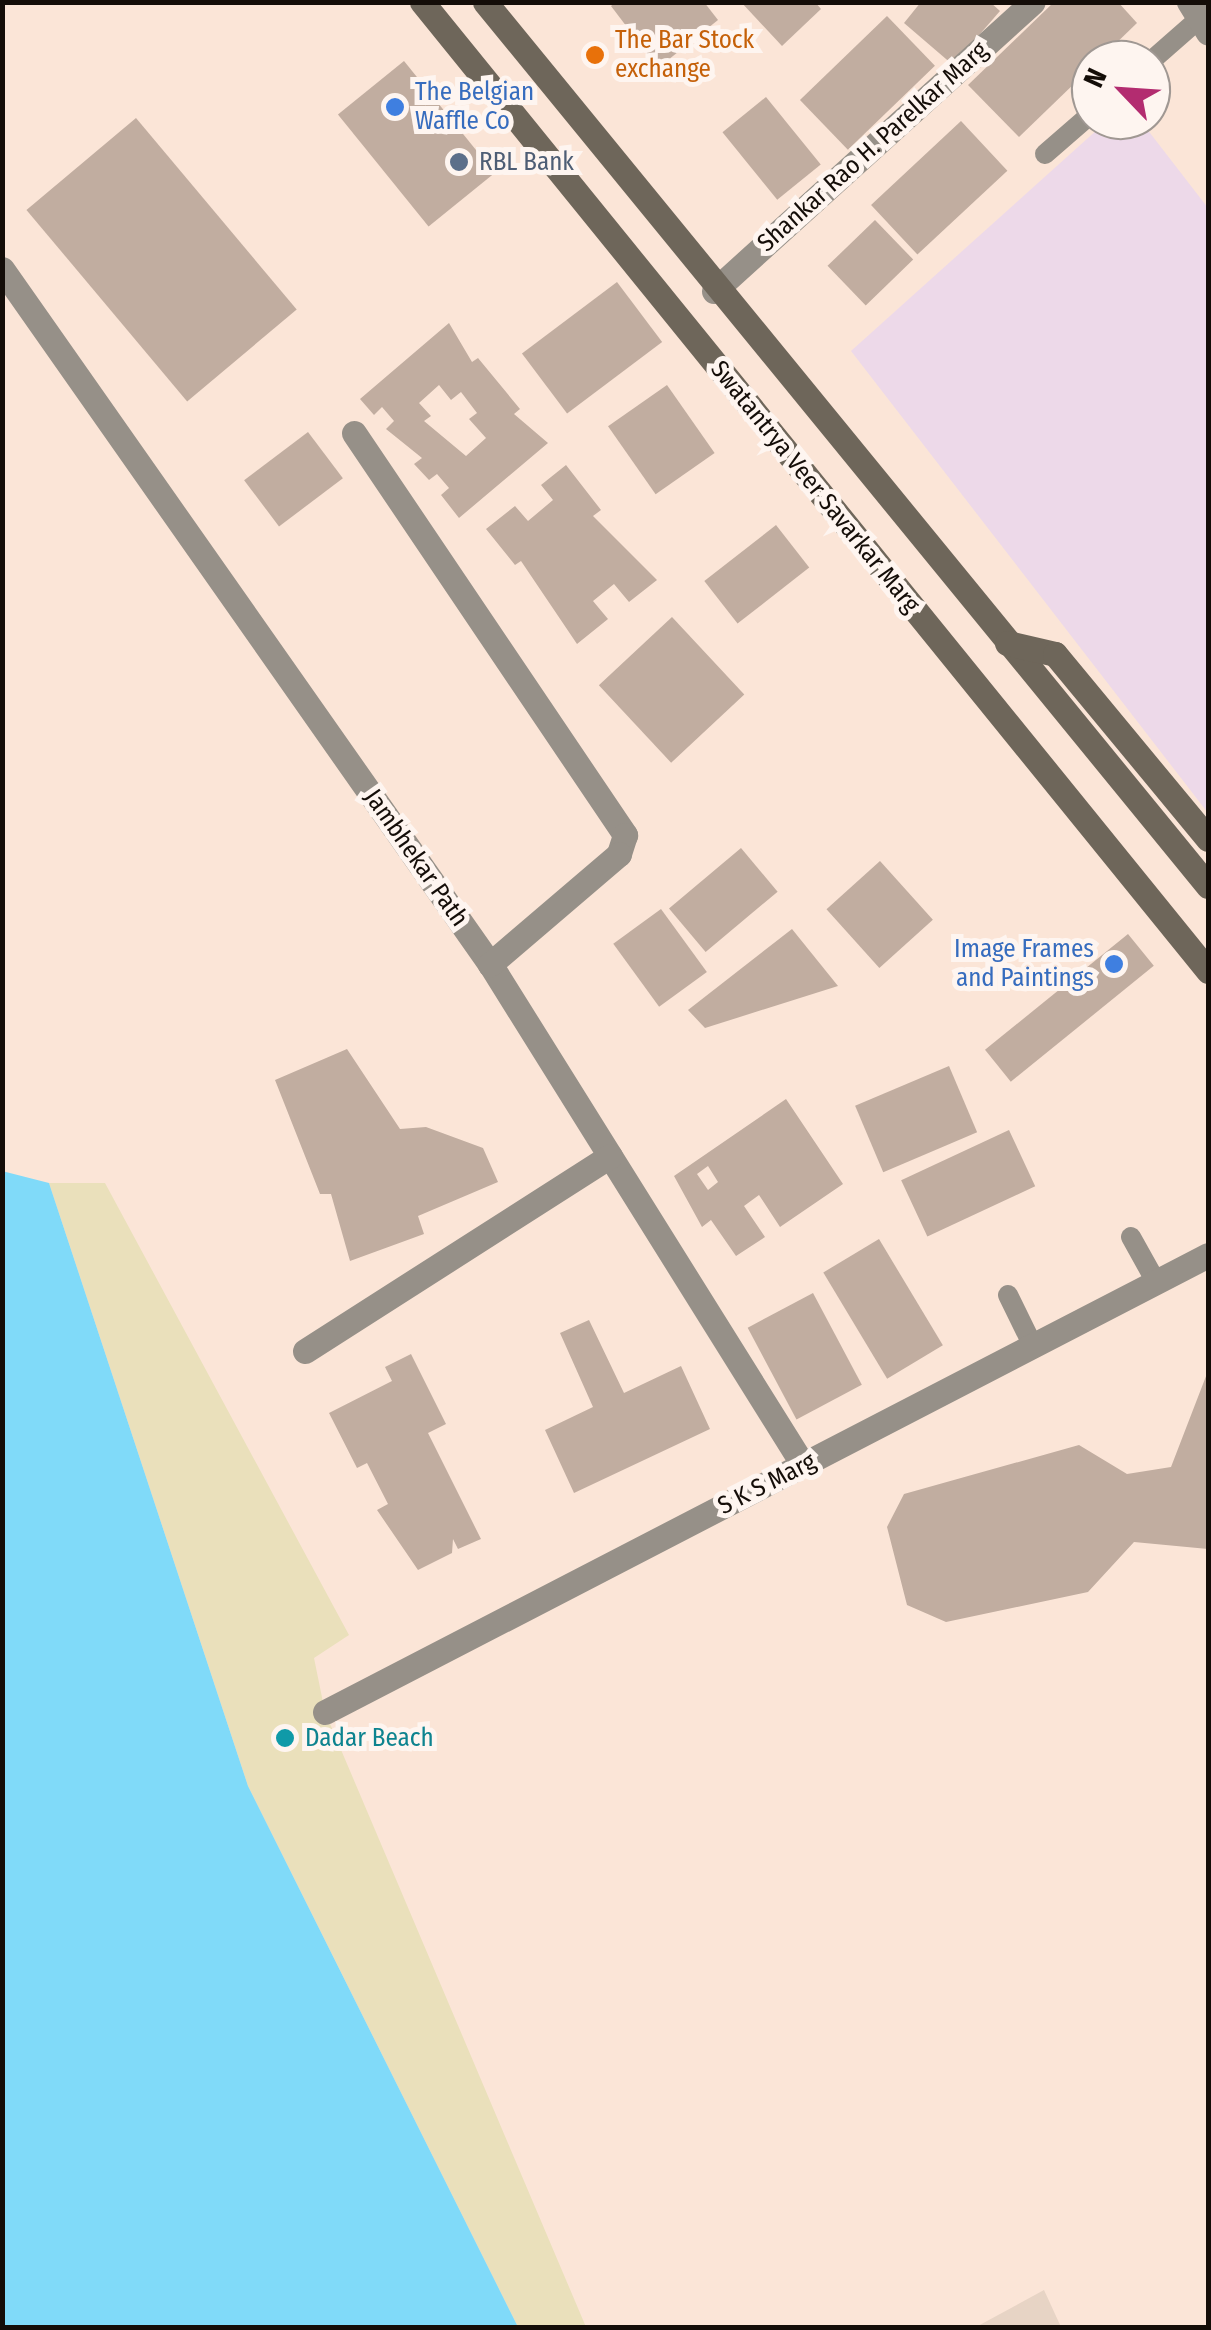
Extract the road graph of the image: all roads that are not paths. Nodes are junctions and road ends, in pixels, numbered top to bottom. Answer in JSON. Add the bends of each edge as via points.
{"nodes":[{"id":1,"x":422,"y":2,"type":"edge"},
{"id":2,"x":1033,"y":2,"type":"edge"},
{"id":3,"x":492,"y":5,"type":"edge"},
{"id":4,"x":1199,"y":18,"type":"edge"},
{"id":5,"x":1171,"y":43,"type":"edge"},
{"id":6,"x":1071,"y":131,"type":"edge"},
{"id":7,"x":1045,"y":154,"type":"dead end"},
{"id":8,"x":2,"y":269,"type":"edge"},
{"id":9,"x":714,"y":291,"type":"junction"},
{"id":10,"x":354,"y":433,"type":"dead end"},
{"id":11,"x":1007,"y":643,"type":"junction"},
{"id":12,"x":1155,"y":775,"type":"junction"},
{"id":13,"x":1132,"y":794,"type":"junction"},
{"id":14,"x":1208,"y":839,"type":"edge"},
{"id":15,"x":1208,"y":886,"type":"edge"},
{"id":16,"x":490,"y":964,"type":"junction"},
{"id":17,"x":1208,"y":970,"type":"edge"},
{"id":18,"x":610,"y":1156,"type":"junction"},
{"id":19,"x":1131,"y":1236,"type":"dead end"},
{"id":20,"x":1208,"y":1255,"type":"edge"},
{"id":21,"x":1156,"y":1282,"type":"junction"},
{"id":22,"x":1008,"y":1295,"type":"dead end"},
{"id":23,"x":1034,"y":1346,"type":"junction"},
{"id":24,"x":305,"y":1350,"type":"dead end"},
{"id":25,"x":804,"y":1465,"type":"junction"},
{"id":26,"x":324,"y":1712,"type":"dead end"}],
"edges":[{"from":1,"to":17,"type":"main road","name":"Swatantrya Veer Savarkar Marg"},
{"from":2,"to":9,"type":"street","name":"Shankar Rao H. Parelkar Marg"},
{"from":3,"to":9,"type":"main road","name":"Swatantrya Veer Savarkar Marg"},
{"from":4,"to":5,"type":"lane"},
{"from":6,"to":7,"type":"lane"},
{"from":8,"to":16,"type":"street","name":"Jambhekar Path"},
{"from":9,"to":11,"type":"main road","name":"Swatantrya Veer Savarkar Marg"},
{"from":10,"to":16,"type":"street","via":[[625,836],[620,854]]},
{"from":11,"to":12,"type":"main road","via":[[1055,654]]},
{"from":11,"to":13,"type":"main road","name":"Swatantrya Veer Savarkar Marg"},
{"from":12,"to":13,"type":"main road"},
{"from":12,"to":14,"type":"main road"},
{"from":13,"to":15,"type":"main road","name":"Swatantrya Veer Savarkar Marg"},
{"from":16,"to":18,"type":"street","name":"Jambhekar Path"},
{"from":18,"to":24,"type":"street"},
{"from":18,"to":25,"type":"street","name":"Jambhekar Path"},
{"from":19,"to":21,"type":"lane"},
{"from":20,"to":21,"type":"street","name":"S K S Marg"},
{"from":21,"to":23,"type":"street","name":"S K S Marg"},
{"from":22,"to":23,"type":"lane"},
{"from":23,"to":25,"type":"street","name":"S K S Marg"},
{"from":25,"to":26,"type":"street","name":"S K S Marg"}]}
